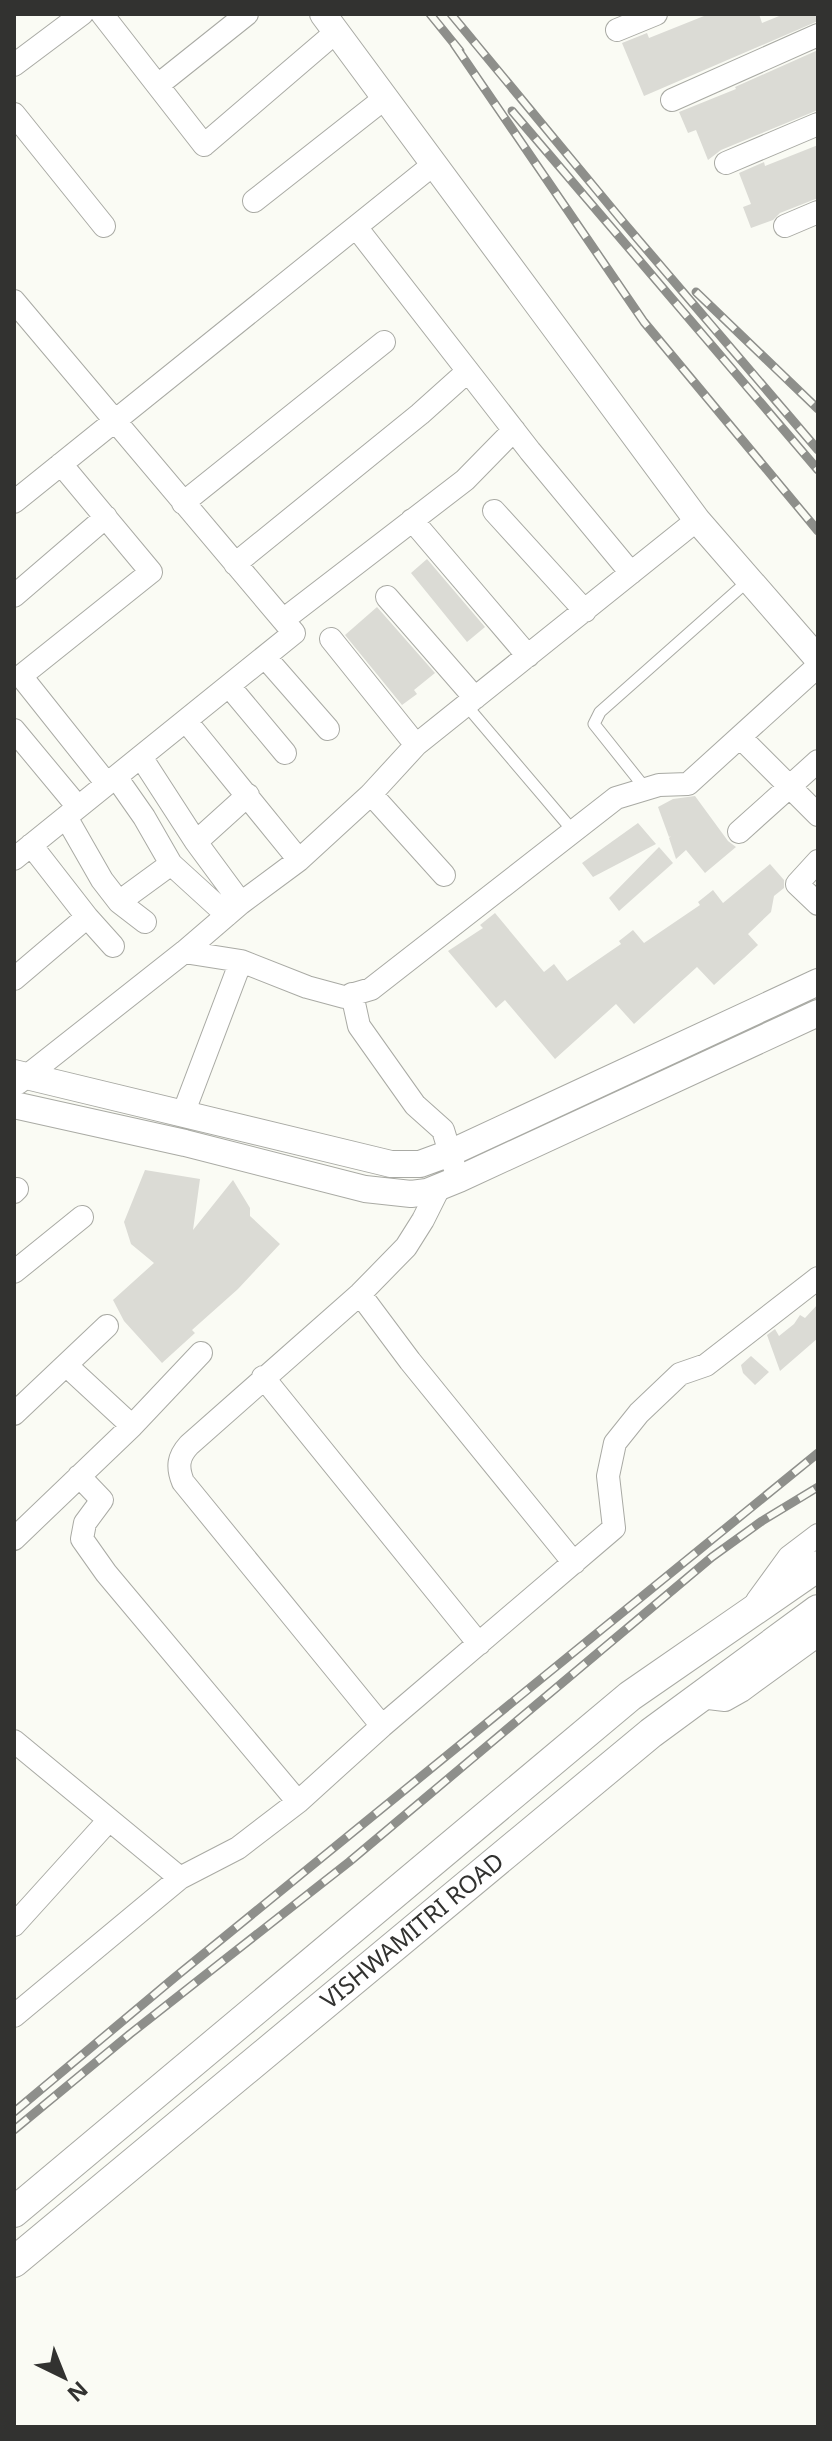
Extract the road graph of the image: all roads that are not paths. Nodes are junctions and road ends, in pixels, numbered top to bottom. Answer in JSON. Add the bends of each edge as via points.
{"nodes":[{"id":1,"x":82,"y":14,"type":"edge"},
{"id":2,"x":102,"y":14,"type":"edge"},
{"id":3,"x":247,"y":14,"type":"edge"},
{"id":4,"x":656,"y":14,"type":"edge"},
{"id":5,"x":330,"y":23,"type":"edge"},
{"id":6,"x":617,"y":30,"type":"dead end"},
{"id":7,"x":818,"y":35,"type":"edge"},
{"id":8,"x":14,"y":65,"type":"edge"},
{"id":9,"x":158,"y":85,"type":"junction"},
{"id":10,"x":385,"y":98,"type":"junction"},
{"id":11,"x":672,"y":100,"type":"dead end"},
{"id":12,"x":14,"y":114,"type":"edge"},
{"id":13,"x":818,"y":124,"type":"edge"},
{"id":14,"x":726,"y":163,"type":"dead end"},
{"id":15,"x":434,"y":164,"type":"junction"},
{"id":16,"x":254,"y":201,"type":"dead end"},
{"id":17,"x":818,"y":212,"type":"edge"},
{"id":18,"x":104,"y":226,"type":"dead end"},
{"id":19,"x":785,"y":226,"type":"dead end"},
{"id":20,"x":356,"y":227,"type":"junction"},
{"id":21,"x":14,"y":301,"type":"edge"},
{"id":22,"x":384,"y":342,"type":"dead end"},
{"id":23,"x":468,"y":371,"type":"junction"},
{"id":24,"x":114,"y":422,"type":"junction"},
{"id":25,"x":514,"y":430,"type":"junction"},
{"id":26,"x":61,"y":464,"type":"junction"},
{"id":27,"x":14,"y":502,"type":"edge"},
{"id":28,"x":183,"y":503,"type":"junction"},
{"id":29,"x":494,"y":511,"type":"dead end"},
{"id":30,"x":106,"y":517,"type":"junction"},
{"id":31,"x":412,"y":520,"type":"junction"},
{"id":32,"x":697,"y":520,"type":"junction"},
{"id":33,"x":235,"y":564,"type":"junction"},
{"id":34,"x":631,"y":573,"type":"junction"},
{"id":35,"x":749,"y":580,"type":"junction"},
{"id":36,"x":14,"y":596,"type":"edge"},
{"id":37,"x":387,"y":597,"type":"dead end"},
{"id":38,"x":585,"y":611,"type":"junction"},
{"id":39,"x":283,"y":620,"type":"junction"},
{"id":40,"x":331,"y":639,"type":"dead end"},
{"id":41,"x":528,"y":656,"type":"junction"},
{"id":42,"x":265,"y":657,"type":"junction"},
{"id":43,"x":818,"y":659,"type":"edge"},
{"id":44,"x":818,"y":666,"type":"edge"},
{"id":45,"x":229,"y":686,"type":"junction"},
{"id":46,"x":471,"y":702,"type":"junction"},
{"id":47,"x":186,"y":721,"type":"junction"},
{"id":48,"x":328,"y":729,"type":"dead end"},
{"id":49,"x":14,"y":730,"type":"edge"},
{"id":50,"x":740,"y":737,"type":"junction"},
{"id":51,"x":416,"y":745,"type":"junction"},
{"id":52,"x":285,"y":753,"type":"dead end"},
{"id":53,"x":141,"y":757,"type":"junction"},
{"id":54,"x":818,"y":761,"type":"edge"},
{"id":55,"x":112,"y":780,"type":"junction"},
{"id":56,"x":790,"y":787,"type":"junction"},
{"id":57,"x":645,"y":788,"type":"junction"},
{"id":58,"x":371,"y":794,"type":"junction"},
{"id":59,"x":248,"y":795,"type":"junction"},
{"id":60,"x":72,"y":812,"type":"junction"},
{"id":61,"x":818,"y":815,"type":"edge"},
{"id":62,"x":574,"y":832,"type":"junction"},
{"id":63,"x":739,"y":832,"type":"dead end"},
{"id":64,"x":196,"y":842,"type":"junction"},
{"id":65,"x":23,"y":852,"type":"edge"},
{"id":66,"x":299,"y":860,"type":"junction"},
{"id":67,"x":818,"y":861,"type":"edge"},
{"id":68,"x":171,"y":864,"type":"junction"},
{"id":69,"x":444,"y":875,"type":"dead end"},
{"id":70,"x":119,"y":902,"type":"junction"},
{"id":71,"x":818,"y":904,"type":"edge"},
{"id":72,"x":234,"y":909,"type":"junction"},
{"id":73,"x":87,"y":917,"type":"junction"},
{"id":74,"x":145,"y":922,"type":"dead end"},
{"id":75,"x":113,"y":946,"type":"dead end"},
{"id":76,"x":184,"y":952,"type":"junction"},
{"id":77,"x":241,"y":961,"type":"junction"},
{"id":78,"x":14,"y":979,"type":"edge"},
{"id":79,"x":818,"y":982,"type":"edge"},
{"id":80,"x":352,"y":994,"type":"junction"},
{"id":81,"x":818,"y":1013,"type":"edge"},
{"id":82,"x":18,"y":1078,"type":"edge"},
{"id":83,"x":14,"y":1105,"type":"edge"},
{"id":84,"x":183,"y":1114,"type":"junction"},
{"id":85,"x":450,"y":1153,"type":"junction"},
{"id":86,"x":449,"y":1183,"type":"junction"},
{"id":87,"x":82,"y":1217,"type":"dead end"},
{"id":88,"x":14,"y":1272,"type":"edge"},
{"id":89,"x":818,"y":1278,"type":"edge"},
{"id":90,"x":360,"y":1294,"type":"junction"},
{"id":91,"x":107,"y":1326,"type":"dead end"},
{"id":92,"x":201,"y":1353,"type":"dead end"},
{"id":93,"x":66,"y":1365,"type":"junction"},
{"id":94,"x":263,"y":1377,"type":"junction"},
{"id":95,"x":14,"y":1414,"type":"edge"},
{"id":96,"x":132,"y":1426,"type":"junction"},
{"id":97,"x":79,"y":1476,"type":"junction"},
{"id":98,"x":818,"y":1535,"type":"edge"},
{"id":99,"x":14,"y":1539,"type":"edge"},
{"id":100,"x":574,"y":1563,"type":"junction"},
{"id":101,"x":816,"y":1567,"type":"edge"},
{"id":102,"x":818,"y":1610,"type":"edge"},
{"id":103,"x":747,"y":1615,"type":"junction"},
{"id":104,"x":818,"y":1635,"type":"edge"},
{"id":105,"x":479,"y":1644,"type":"junction"},
{"id":106,"x":700,"y":1697,"type":"junction"},
{"id":107,"x":382,"y":1726,"type":"junction"},
{"id":108,"x":14,"y":1741,"type":"edge"},
{"id":109,"x":298,"y":1802,"type":"junction"},
{"id":110,"x":109,"y":1820,"type":"junction"},
{"id":111,"x":180,"y":1878,"type":"junction"},
{"id":112,"x":14,"y":1925,"type":"edge"},
{"id":113,"x":17,"y":2009,"type":"edge"},
{"id":114,"x":14,"y":2212,"type":"edge"},
{"id":115,"x":14,"y":2262,"type":"edge"}],
"edges":[{"from":1,"to":8,"type":"street"},
{"from":2,"to":9,"type":"street"},
{"from":3,"to":9,"type":"street"},
{"from":4,"to":6,"type":"street"},
{"from":5,"to":9,"type":"street","via":[[204,145]]},
{"from":5,"to":10,"type":"street"},
{"from":7,"to":11,"type":"street"},
{"from":10,"to":15,"type":"street"},
{"from":10,"to":16,"type":"street"},
{"from":12,"to":18,"type":"street"},
{"from":13,"to":14,"type":"street"},
{"from":15,"to":20,"type":"street"},
{"from":15,"to":32,"type":"street"},
{"from":17,"to":19,"type":"street"},
{"from":20,"to":23,"type":"street"},
{"from":20,"to":24,"type":"street"},
{"from":21,"to":24,"type":"street"},
{"from":22,"to":28,"type":"street"},
{"from":23,"to":25,"type":"street"},
{"from":23,"to":33,"type":"street"},
{"from":24,"to":26,"type":"street"},
{"from":24,"to":28,"type":"street"},
{"from":25,"to":31,"type":"street","via":[[465,480]]},
{"from":25,"to":34,"type":"street"},
{"from":26,"to":27,"type":"street"},
{"from":26,"to":30,"type":"street"},
{"from":28,"to":33,"type":"street"},
{"from":29,"to":38,"type":"street"},
{"from":30,"to":36,"type":"street"},
{"from":30,"to":55,"type":"street","via":[[151,572],[21,676]]},
{"from":31,"to":39,"type":"street"},
{"from":31,"to":41,"type":"street"},
{"from":32,"to":34,"type":"street"},
{"from":32,"to":35,"type":"street"},
{"from":33,"to":39,"type":"street"},
{"from":34,"to":38,"type":"street"},
{"from":35,"to":43,"type":"street"},
{"from":35,"to":57,"type":"lane","via":[[600,712],[594,724]]},
{"from":37,"to":46,"type":"street"},
{"from":38,"to":41,"type":"street"},
{"from":39,"to":42,"type":"street","via":[[294,633]]},
{"from":40,"to":51,"type":"street"},
{"from":41,"to":46,"type":"street"},
{"from":42,"to":45,"type":"street"},
{"from":42,"to":48,"type":"street"},
{"from":44,"to":50,"type":"street"},
{"from":45,"to":47,"type":"street"},
{"from":45,"to":52,"type":"street"},
{"from":46,"to":51,"type":"street"},
{"from":46,"to":62,"type":"lane"},
{"from":47,"to":53,"type":"street"},
{"from":47,"to":59,"type":"street"},
{"from":49,"to":60,"type":"street"},
{"from":50,"to":56,"type":"street"},
{"from":50,"to":57,"type":"street","via":[[688,784]]},
{"from":51,"to":58,"type":"street"},
{"from":53,"to":55,"type":"street"},
{"from":53,"to":64,"type":"street"},
{"from":54,"to":56,"type":"street"},
{"from":55,"to":60,"type":"street"},
{"from":55,"to":68,"type":"street","via":[[144,817]]},
{"from":56,"to":61,"type":"street"},
{"from":56,"to":63,"type":"street"},
{"from":57,"to":62,"type":"street","via":[[616,798]]},
{"from":58,"to":66,"type":"street"},
{"from":58,"to":69,"type":"street"},
{"from":59,"to":64,"type":"street"},
{"from":59,"to":66,"type":"street"},
{"from":60,"to":65,"type":"street"},
{"from":60,"to":70,"type":"street","via":[[102,880]]},
{"from":62,"to":80,"type":"street","via":[[404,965],[371,989]]},
{"from":64,"to":72,"type":"street"},
{"from":65,"to":73,"type":"street"},
{"from":66,"to":72,"type":"street"},
{"from":67,"to":71,"type":"street","via":[[797,884]]},
{"from":68,"to":70,"type":"street"},
{"from":68,"to":72,"type":"street"},
{"from":70,"to":74,"type":"street"},
{"from":72,"to":76,"type":"street"},
{"from":73,"to":75,"type":"street"},
{"from":73,"to":78,"type":"street"},
{"from":76,"to":77,"type":"street"},
{"from":76,"to":82,"type":"street"},
{"from":77,"to":80,"type":"street","via":[[307,987],[344,997]]},
{"from":77,"to":84,"type":"street"},
{"from":79,"to":85,"type":"street"},
{"from":80,"to":85,"type":"street","via":[[359,1026],[415,1105],[443,1130]]},
{"from":81,"to":86,"type":"street"},
{"from":82,"to":84,"type":"street"},
{"from":83,"to":86,"type":"street","via":[[365,1189],[411,1194]]},
{"from":84,"to":85,"type":"street","via":[[391,1164],[420,1164]]},
{"from":85,"to":86,"type":"street"},
{"from":86,"to":90,"type":"street","via":[[406,1247]]},
{"from":87,"to":88,"type":"street"},
{"from":89,"to":100,"type":"street","via":[[706,1365],[680,1374],[639,1413],[615,1443],[608,1476],[614,1528]]},
{"from":90,"to":94,"type":"street"},
{"from":90,"to":100,"type":"street"},
{"from":91,"to":93,"type":"street"},
{"from":92,"to":96,"type":"street"},
{"from":93,"to":95,"type":"street"},
{"from":93,"to":96,"type":"street"},
{"from":94,"to":105,"type":"street"},
{"from":94,"to":107,"type":"street","via":[[189,1445],[178,1470]]},
{"from":96,"to":97,"type":"street"},
{"from":97,"to":99,"type":"street"},
{"from":97,"to":109,"type":"street","via":[[102,1500],[85,1523],[82,1539]]},
{"from":98,"to":103,"type":"street","via":[[789,1557]]},
{"from":100,"to":105,"type":"street"},
{"from":101,"to":103,"type":"main road","name":"VISHWAMITRI ROAD"},
{"from":102,"to":106,"type":"main road","name":"VISHWAMITRI ROAD"},
{"from":103,"to":114,"type":"main road","name":"VISHWAMITRI ROAD","via":[[630,1696]]},
{"from":104,"to":106,"type":"street","via":[[725,1700]]},
{"from":105,"to":107,"type":"street"},
{"from":106,"to":115,"type":"main road","name":"VISHWAMITRI ROAD"},
{"from":107,"to":109,"type":"street"},
{"from":108,"to":110,"type":"street"},
{"from":109,"to":111,"type":"street","via":[[238,1848]]},
{"from":110,"to":111,"type":"street"},
{"from":110,"to":112,"type":"street"},
{"from":111,"to":113,"type":"street"}]}
